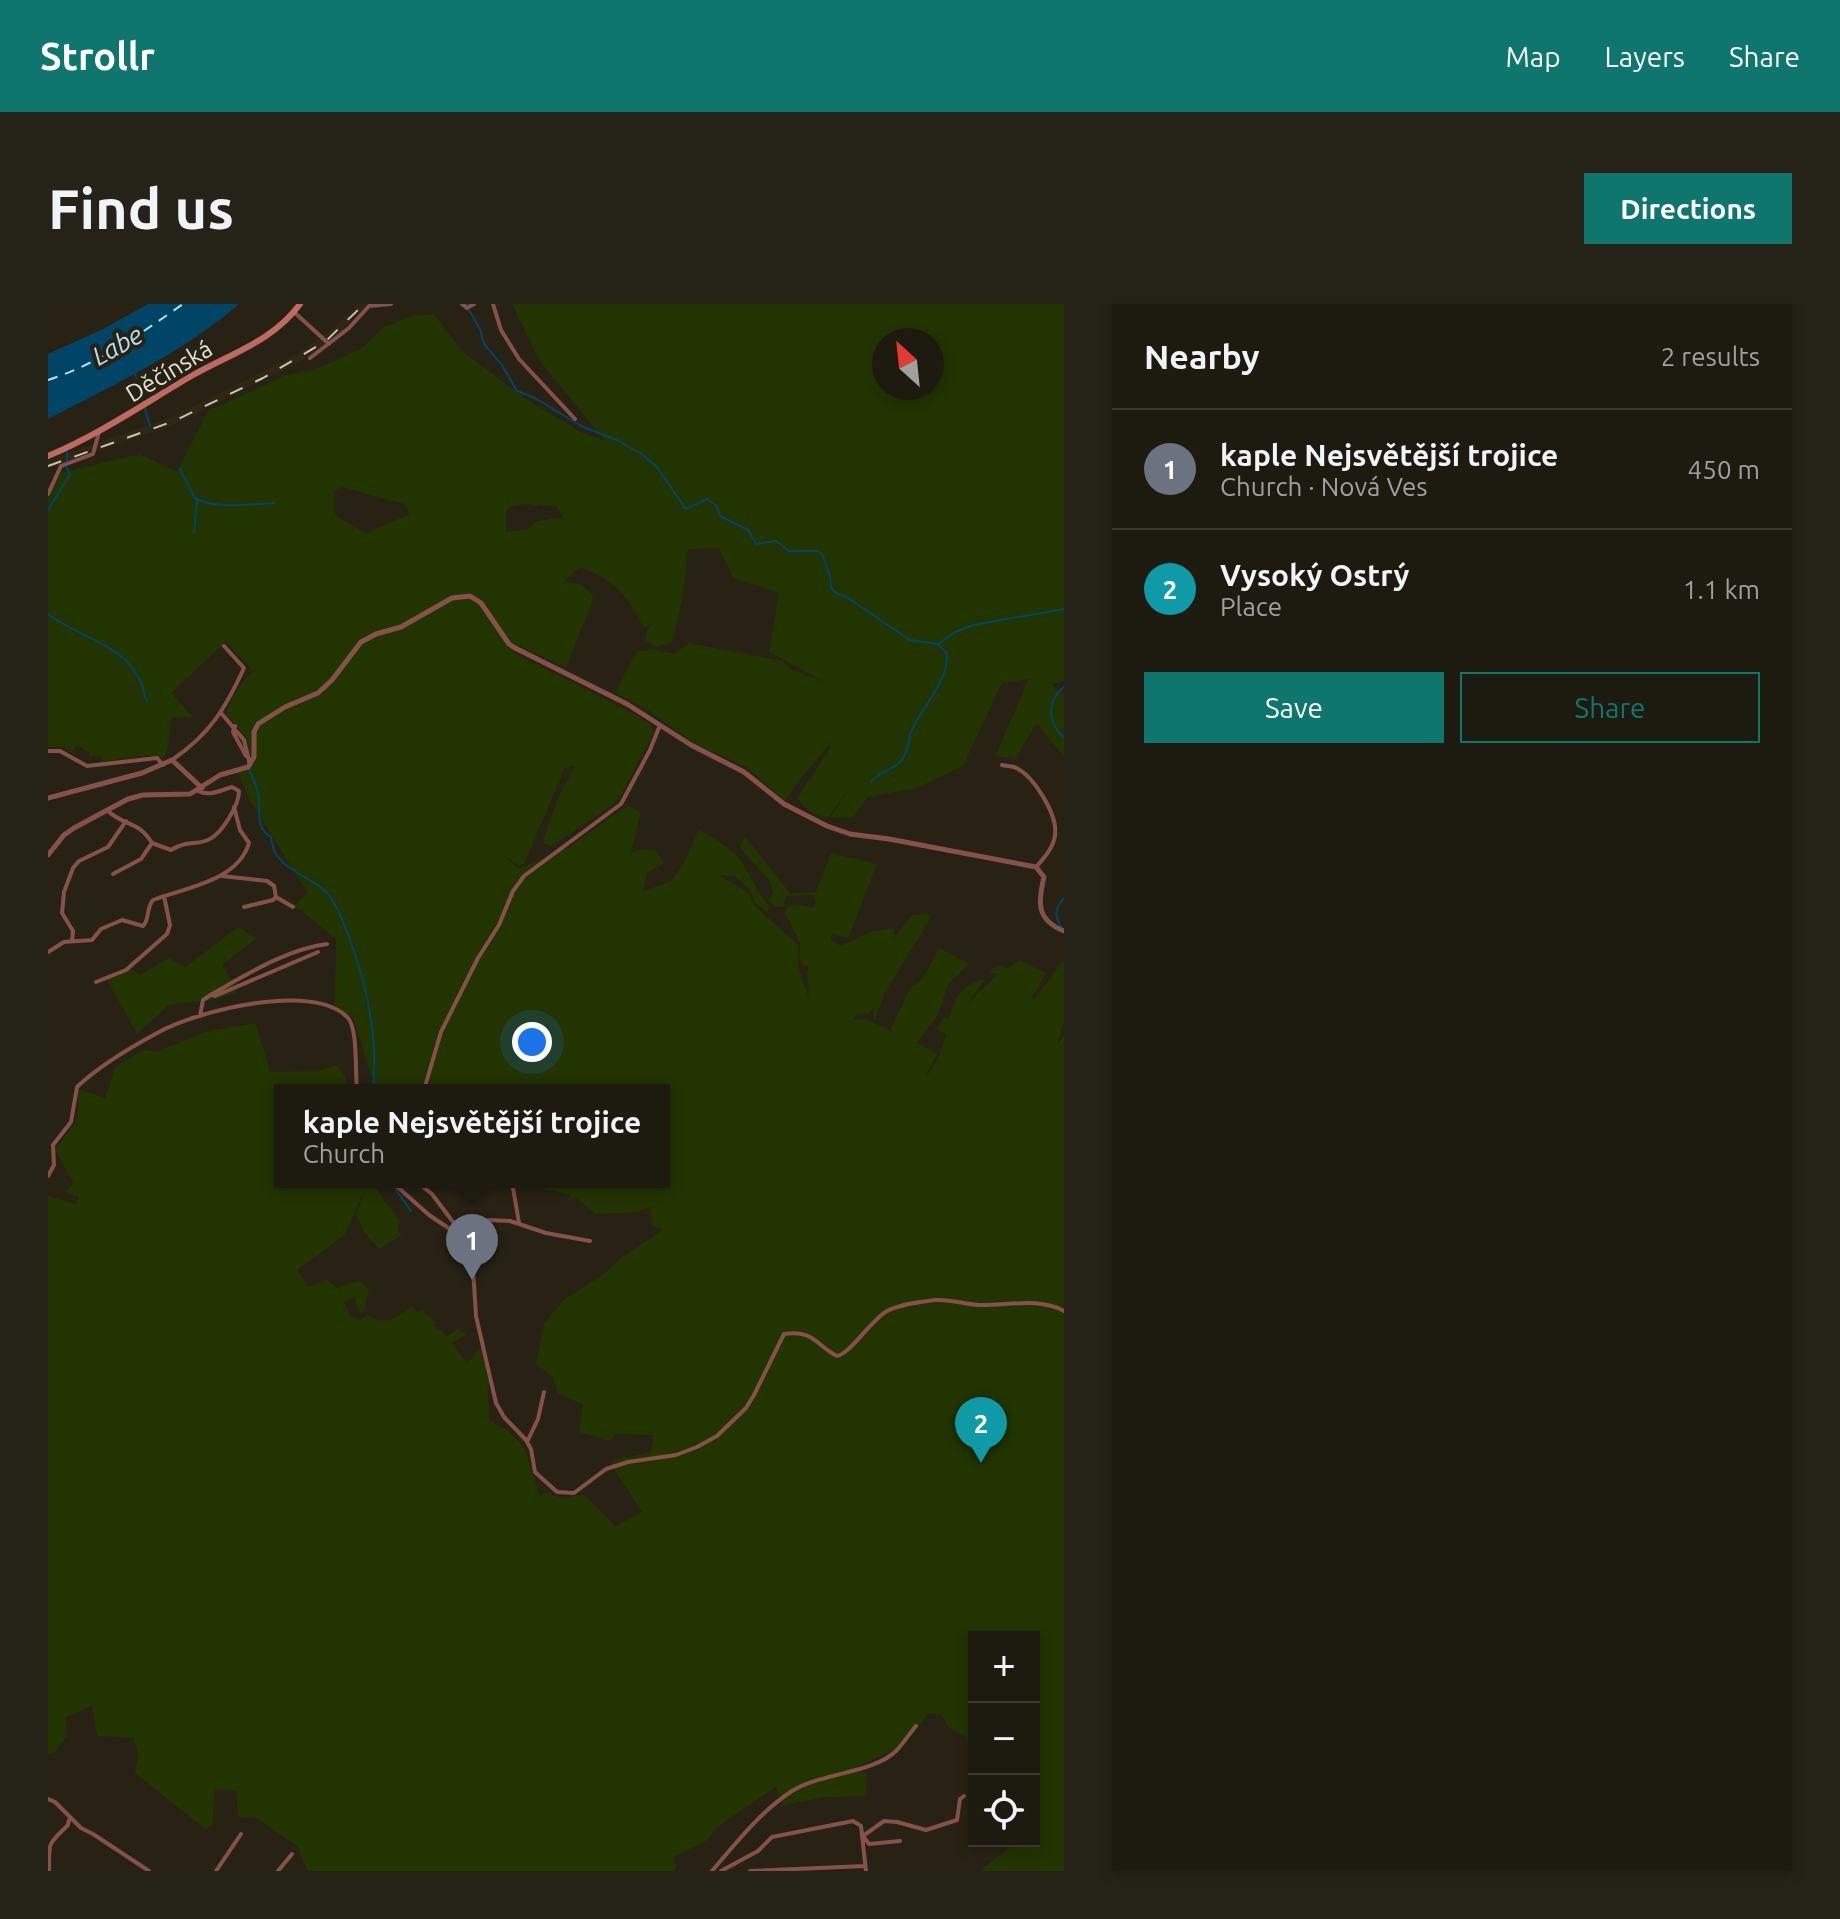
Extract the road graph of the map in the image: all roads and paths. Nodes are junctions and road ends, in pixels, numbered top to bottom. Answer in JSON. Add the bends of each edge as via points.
{"nodes":[{"id":1,"x":300,"y":304,"type":"edge"},
{"id":2,"x":391,"y":304,"type":"edge"},
{"id":3,"x":462,"y":304,"type":"edge"},
{"id":4,"x":474,"y":304,"type":"edge"},
{"id":5,"x":493,"y":304,"type":"edge"},
{"id":6,"x":294,"y":312,"type":"junction"},
{"id":7,"x":329,"y":344,"type":"junction"},
{"id":8,"x":310,"y":358,"type":"dead end"},
{"id":9,"x":575,"y":419,"type":"dead end"},
{"id":10,"x":99,"y":432,"type":"junction"},
{"id":11,"x":48,"y":456,"type":"edge"},
{"id":12,"x":48,"y":494,"type":"edge"},
{"id":13,"x":224,"y":646,"type":"dead end"},
{"id":14,"x":221,"y":713,"type":"junction"},
{"id":15,"x":660,"y":725,"type":"junction"},
{"id":16,"x":48,"y":751,"type":"edge"},
{"id":17,"x":172,"y":760,"type":"junction"},
{"id":18,"x":250,"y":760,"type":"junction"},
{"id":19,"x":163,"y":765,"type":"junction"},
{"id":20,"x":1002,"y":765,"type":"dead end"},
{"id":21,"x":200,"y":789,"type":"junction"},
{"id":22,"x":48,"y":798,"type":"edge"},
{"id":23,"x":234,"y":807,"type":"junction"},
{"id":24,"x":106,"y":810,"type":"junction"},
{"id":25,"x":126,"y":821,"type":"junction"},
{"id":26,"x":152,"y":843,"type":"junction"},
{"id":27,"x":48,"y":855,"type":"edge"},
{"id":28,"x":1036,"y":867,"type":"junction"},
{"id":29,"x":113,"y":874,"type":"dead end"},
{"id":30,"x":219,"y":876,"type":"junction"},
{"id":31,"x":164,"y":896,"type":"junction"},
{"id":32,"x":276,"y":897,"type":"junction"},
{"id":33,"x":244,"y":907,"type":"dead end"},
{"id":34,"x":293,"y":907,"type":"dead end"},
{"id":35,"x":1064,"y":931,"type":"edge"},
{"id":36,"x":72,"y":941,"type":"junction"},
{"id":37,"x":327,"y":944,"type":"dead end"},
{"id":38,"x":48,"y":952,"type":"edge"},
{"id":39,"x":318,"y":952,"type":"dead end"},
{"id":40,"x":96,"y":982,"type":"dead end"},
{"id":41,"x":212,"y":994,"type":"junction"},
{"id":42,"x":200,"y":1016,"type":"junction"},
{"id":43,"x":357,"y":1084,"type":"edge"},
{"id":44,"x":426,"y":1084,"type":"edge"},
{"id":45,"x":48,"y":1176,"type":"edge"},
{"id":46,"x":399,"y":1188,"type":"edge"},
{"id":47,"x":424,"y":1188,"type":"edge"},
{"id":48,"x":513,"y":1188,"type":"edge"},
{"id":49,"x":519,"y":1223,"type":"junction"},
{"id":50,"x":459,"y":1230,"type":"junction"},
{"id":51,"x":590,"y":1241,"type":"dead end"},
{"id":52,"x":462,"y":1243,"type":"junction"},
{"id":53,"x":1064,"y":1311,"type":"edge"},
{"id":54,"x":544,"y":1392,"type":"dead end"},
{"id":55,"x":527,"y":1442,"type":"junction"},
{"id":56,"x":916,"y":1726,"type":"dead end"},
{"id":57,"x":964,"y":1796,"type":"dead end"},
{"id":58,"x":48,"y":1799,"type":"edge"},
{"id":59,"x":68,"y":1818,"type":"junction"},
{"id":60,"x":66,"y":1828,"type":"junction"},
{"id":61,"x":81,"y":1828,"type":"junction"},
{"id":62,"x":241,"y":1834,"type":"dead end"},
{"id":63,"x":863,"y":1836,"type":"junction"},
{"id":64,"x":900,"y":1841,"type":"dead end"},
{"id":65,"x":292,"y":1854,"type":"dead end"},
{"id":66,"x":833,"y":1868,"type":"edge"},
{"id":67,"x":865,"y":1869,"type":"edge"},
{"id":68,"x":49,"y":1871,"type":"edge"},
{"id":69,"x":149,"y":1871,"type":"edge"},
{"id":70,"x":216,"y":1871,"type":"edge"},
{"id":71,"x":278,"y":1871,"type":"edge"},
{"id":72,"x":712,"y":1871,"type":"edge"},
{"id":73,"x":721,"y":1871,"type":"edge"},
{"id":74,"x":750,"y":1871,"type":"edge"}],
"edges":[{"from":1,"to":6,"type":"main road","name":"Děčínská"},
{"from":2,"to":7,"type":"street","via":[[369,306]]},
{"from":3,"to":4,"type":"street"},
{"from":5,"to":9,"type":"street","via":[[519,359]]},
{"from":6,"to":7,"type":"street"},
{"from":6,"to":10,"type":"main road","name":"Děčínská","via":[[268,336]]},
{"from":7,"to":8,"type":"street"},
{"from":10,"to":11,"type":"main road","name":"Děčínská"},
{"from":10,"to":12,"type":"street","via":[[93,454],[61,466]]},
{"from":13,"to":14,"type":"street","via":[[244,668]]},
{"from":14,"to":17,"type":"street","via":[[200,739]]},
{"from":14,"to":18,"type":"street","via":[[244,740]]},
{"from":15,"to":18,"type":"street","via":[[509,644],[481,603],[463,596],[361,642],[318,693],[258,724]]},
{"from":15,"to":28,"type":"street","via":[[827,826]]},
{"from":15,"to":44,"type":"street","via":[[621,804],[524,876],[513,891],[441,1032]]},
{"from":16,"to":19,"type":"street","via":[[60,751],[87,766],[157,758]]},
{"from":17,"to":19,"type":"street"},
{"from":17,"to":21,"type":"street"},
{"from":18,"to":21,"type":"street"},
{"from":19,"to":22,"type":"street"},
{"from":20,"to":28,"type":"street","via":[[1034,782],[1054,825],[1052,845]]},
{"from":21,"to":23,"type":"street","via":[[219,792],[235,787],[240,795]]},
{"from":21,"to":24,"type":"street","via":[[143,795]]},
{"from":23,"to":26,"type":"street","via":[[211,838],[185,841],[171,850]]},
{"from":23,"to":30,"type":"street","via":[[248,847]]},
{"from":24,"to":25,"type":"street"},
{"from":24,"to":27,"type":"street","via":[[67,833]]},
{"from":25,"to":26,"type":"street","via":[[138,825]]},
{"from":25,"to":36,"type":"street","via":[[108,847],[73,868],[62,913],[73,931]]},
{"from":26,"to":29,"type":"street","via":[[141,859]]},
{"from":28,"to":35,"type":"street","via":[[1044,877],[1041,910],[1050,925]]},
{"from":30,"to":31,"type":"street"},
{"from":30,"to":32,"type":"street","via":[[272,883]]},
{"from":31,"to":36,"type":"street","via":[[150,904],[143,926],[122,920],[101,929],[92,940]]},
{"from":31,"to":40,"type":"street","via":[[167,934],[126,970]]},
{"from":32,"to":33,"type":"street"},
{"from":32,"to":34,"type":"street"},
{"from":36,"to":38,"type":"street"},
{"from":37,"to":41,"type":"street"},
{"from":39,"to":41,"type":"street"},
{"from":41,"to":42,"type":"street","via":[[203,1000]]},
{"from":42,"to":43,"type":"street","via":[[247,1005],[308,1001],[331,1007],[347,1017],[355,1038]]},
{"from":42,"to":45,"type":"street","via":[[160,1031],[77,1087],[71,1122],[53,1145],[54,1165]]},
{"from":46,"to":52,"type":"street"},
{"from":47,"to":50,"type":"street"},
{"from":48,"to":49,"type":"street"},
{"from":49,"to":50,"type":"street","via":[[489,1220]]},
{"from":49,"to":51,"type":"street"},
{"from":50,"to":52,"type":"street"},
{"from":52,"to":55,"type":"street","via":[[473,1268],[476,1316],[492,1393],[501,1413]]},
{"from":53,"to":55,"type":"street","via":[[1041,1304],[948,1300],[900,1306],[868,1325],[849,1350],[837,1356],[817,1339],[784,1334],[746,1408],[706,1443],[676,1455],[606,1469],[574,1493],[557,1492],[543,1481]]},
{"from":54,"to":55,"type":"street"},
{"from":56,"to":72,"type":"street","via":[[895,1753],[793,1790]]},
{"from":57,"to":63,"type":"street","via":[[957,1820],[926,1830],[884,1821]]},
{"from":58,"to":59,"type":"street"},
{"from":59,"to":60,"type":"street"},
{"from":59,"to":61,"type":"street"},
{"from":60,"to":61,"type":"street"},
{"from":60,"to":68,"type":"street","via":[[49,1842]]},
{"from":61,"to":69,"type":"street"},
{"from":62,"to":70,"type":"street"},
{"from":63,"to":64,"type":"street","via":[[869,1844]]},
{"from":63,"to":67,"type":"street"},
{"from":63,"to":73,"type":"street","via":[[853,1821],[783,1833]]},
{"from":65,"to":71,"type":"street"},
{"from":66,"to":67,"type":"street"},
{"from":66,"to":74,"type":"street"}]}
